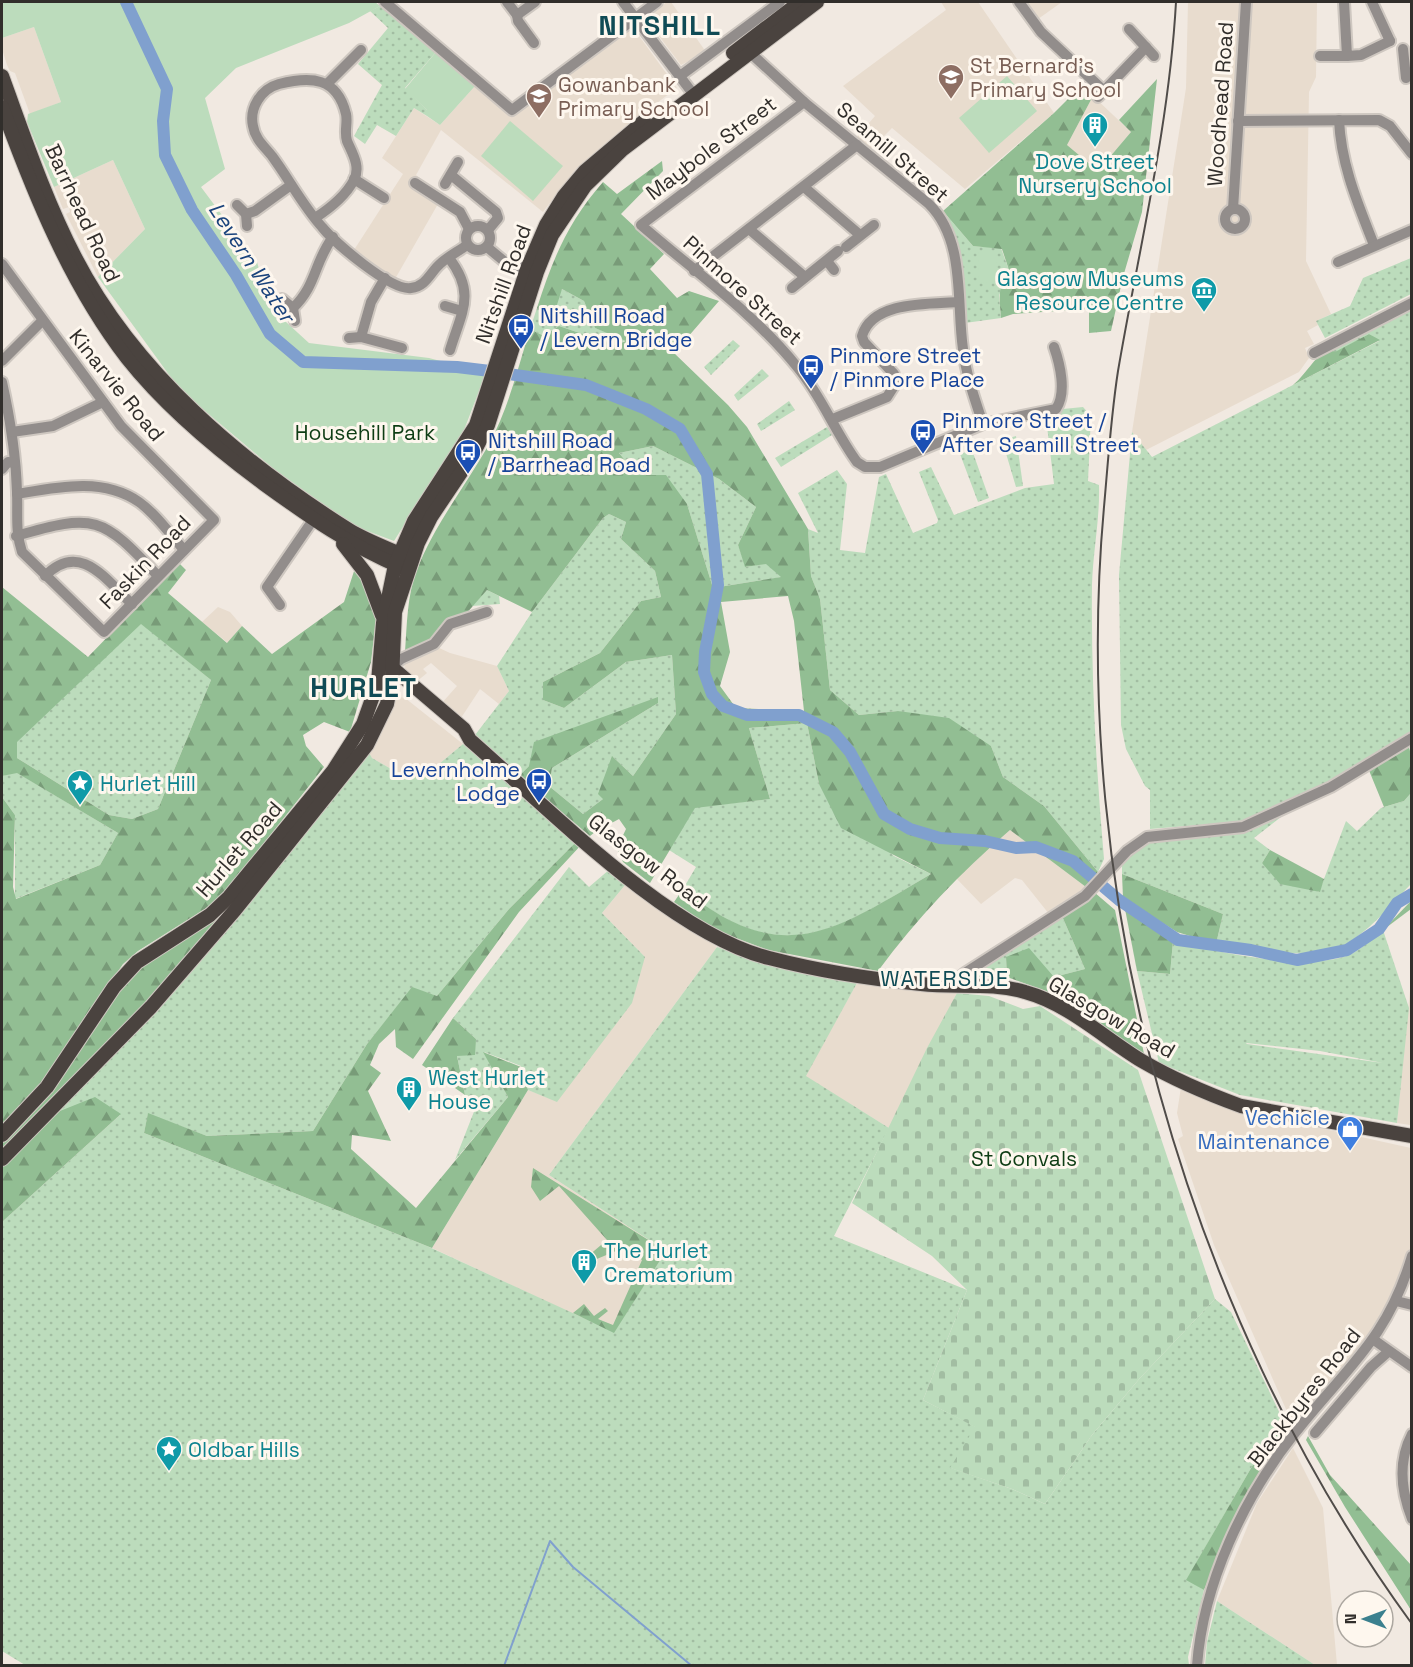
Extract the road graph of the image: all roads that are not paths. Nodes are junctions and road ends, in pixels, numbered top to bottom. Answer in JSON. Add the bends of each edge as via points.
{"nodes":[{"id":1,"x":385,"y":2,"type":"edge"},
{"id":2,"x":507,"y":2,"type":"edge"},
{"id":3,"x":535,"y":2,"type":"edge"},
{"id":4,"x":623,"y":2,"type":"edge"},
{"id":5,"x":657,"y":2,"type":"edge"},
{"id":6,"x":780,"y":2,"type":"edge"},
{"id":7,"x":800,"y":2,"type":"edge"},
{"id":8,"x":817,"y":2,"type":"edge"},
{"id":9,"x":1019,"y":2,"type":"edge"},
{"id":10,"x":1246,"y":2,"type":"edge"},
{"id":11,"x":1344,"y":2,"type":"edge"},
{"id":12,"x":1372,"y":2,"type":"edge"},
{"id":13,"x":517,"y":15,"type":"junction"},
{"id":14,"x":636,"y":18,"type":"junction"},
{"id":15,"x":1129,"y":29,"type":"dead end"},
{"id":16,"x":1390,"y":41,"type":"junction"},
{"id":17,"x":534,"y":44,"type":"dead end"},
{"id":18,"x":1146,"y":47,"type":"junction"},
{"id":19,"x":1407,"y":47,"type":"edge"},
{"id":20,"x":745,"y":49,"type":"junction"},
{"id":21,"x":361,"y":50,"type":"dead end"},
{"id":22,"x":1154,"y":56,"type":"dead end"},
{"id":23,"x":1320,"y":56,"type":"dead end"},
{"id":24,"x":1347,"y":56,"type":"junction"},
{"id":25,"x":2,"y":76,"type":"edge"},
{"id":26,"x":1406,"y":78,"type":"dead end"},
{"id":27,"x":328,"y":83,"type":"junction"},
{"id":28,"x":687,"y":86,"type":"junction"},
{"id":29,"x":804,"y":102,"type":"junction"},
{"id":30,"x":2,"y":107,"type":"edge"},
{"id":31,"x":1339,"y":120,"type":"junction"},
{"id":32,"x":1238,"y":121,"type":"junction"},
{"id":33,"x":10,"y":124,"type":"edge"},
{"id":34,"x":857,"y":145,"type":"junction"},
{"id":35,"x":1412,"y":154,"type":"edge"},
{"id":36,"x":458,"y":162,"type":"dead end"},
{"id":37,"x":354,"y":179,"type":"junction"},
{"id":38,"x":415,"y":183,"type":"dead end"},
{"id":39,"x":291,"y":185,"type":"junction"},
{"id":40,"x":804,"y":187,"type":"junction"},
{"id":41,"x":384,"y":198,"type":"dead end"},
{"id":42,"x":237,"y":205,"type":"dead end"},
{"id":43,"x":1233,"y":209,"type":"dead end"},
{"id":44,"x":315,"y":218,"type":"junction"},
{"id":45,"x":641,"y":225,"type":"joint"},
{"id":46,"x":874,"y":225,"type":"dead end"},
{"id":47,"x":470,"y":229,"type":"junction"},
{"id":48,"x":748,"y":229,"type":"junction"},
{"id":49,"x":488,"y":230,"type":"junction"},
{"id":50,"x":1412,"y":230,"type":"edge"},
{"id":51,"x":860,"y":235,"type":"junction"},
{"id":52,"x":333,"y":237,"type":"junction"},
{"id":53,"x":467,"y":244,"type":"junction"},
{"id":54,"x":1374,"y":245,"type":"junction"},
{"id":55,"x":487,"y":247,"type":"junction"},
{"id":56,"x":448,"y":258,"type":"junction"},
{"id":57,"x":826,"y":261,"type":"junction"},
{"id":58,"x":1338,"y":262,"type":"dead end"},
{"id":59,"x":3,"y":270,"type":"edge"},
{"id":60,"x":532,"y":270,"type":"junction"},
{"id":61,"x":834,"y":270,"type":"dead end"},
{"id":62,"x":694,"y":271,"type":"junction"},
{"id":63,"x":805,"y":277,"type":"junction"},
{"id":64,"x":385,"y":278,"type":"junction"},
{"id":65,"x":792,"y":288,"type":"dead end"},
{"id":66,"x":282,"y":299,"type":"dead end"},
{"id":67,"x":958,"y":302,"type":"junction"},
{"id":68,"x":1412,"y":303,"type":"edge"},
{"id":69,"x":445,"y":306,"type":"dead end"},
{"id":70,"x":293,"y":308,"type":"junction"},
{"id":71,"x":462,"y":311,"type":"junction"},
{"id":72,"x":42,"y":321,"type":"junction"},
{"id":73,"x":295,"y":321,"type":"dead end"},
{"id":74,"x":361,"y":337,"type":"junction"},
{"id":75,"x":350,"y":338,"type":"dead end"},
{"id":76,"x":1054,"y":347,"type":"dead end"},
{"id":77,"x":402,"y":348,"type":"dead end"},
{"id":78,"x":450,"y":350,"type":"dead end"},
{"id":79,"x":1314,"y":353,"type":"dead end"},
{"id":80,"x":2,"y":361,"type":"edge"},
{"id":81,"x":2,"y":382,"type":"edge"},
{"id":82,"x":103,"y":402,"type":"junction"},
{"id":83,"x":833,"y":419,"type":"junction"},
{"id":84,"x":983,"y":424,"type":"junction"},
{"id":85,"x":12,"y":432,"type":"junction"},
{"id":86,"x":15,"y":463,"type":"junction"},
{"id":87,"x":2,"y":469,"type":"edge"},
{"id":88,"x":17,"y":494,"type":"junction"},
{"id":89,"x":288,"y":494,"type":"junction"},
{"id":90,"x":214,"y":520,"type":"joint"},
{"id":91,"x":313,"y":520,"type":"junction"},
{"id":92,"x":334,"y":535,"type":"junction"},
{"id":93,"x":16,"y":536,"type":"junction"},
{"id":94,"x":349,"y":536,"type":"junction"},
{"id":95,"x":184,"y":550,"type":"junction"},
{"id":96,"x":403,"y":562,"type":"junction"},
{"id":97,"x":45,"y":576,"type":"junction"},
{"id":98,"x":158,"y":576,"type":"junction"},
{"id":99,"x":132,"y":604,"type":"junction"},
{"id":100,"x":280,"y":605,"type":"dead end"},
{"id":101,"x":487,"y":612,"type":"dead end"},
{"id":102,"x":388,"y":628,"type":"junction"},
{"id":103,"x":386,"y":669,"type":"junction"},
{"id":104,"x":1412,"y":738,"type":"edge"},
{"id":105,"x":950,"y":986,"type":"junction"},
{"id":106,"x":2,"y":1135,"type":"edge"},
{"id":107,"x":1409,"y":1135,"type":"edge"},
{"id":108,"x":2,"y":1159,"type":"edge"},
{"id":109,"x":1412,"y":1256,"type":"edge"},
{"id":110,"x":1396,"y":1301,"type":"junction"},
{"id":111,"x":1412,"y":1305,"type":"edge"},
{"id":112,"x":1374,"y":1340,"type":"junction"},
{"id":113,"x":1388,"y":1352,"type":"junction"},
{"id":114,"x":1412,"y":1367,"type":"edge"},
{"id":115,"x":1322,"y":1429,"type":"dead end"},
{"id":116,"x":1412,"y":1434,"type":"edge"},
{"id":117,"x":1412,"y":1519,"type":"edge"},
{"id":118,"x":1197,"y":1665,"type":"edge"}],
"edges":[{"from":1,"to":14,"type":"street","via":[[512,110]]},
{"from":2,"to":13,"type":"street"},
{"from":3,"to":13,"type":"street"},
{"from":4,"to":14,"type":"street"},
{"from":5,"to":14,"type":"street"},
{"from":6,"to":28,"type":"street"},
{"from":7,"to":20,"type":"main road","name":"Nitshill Road"},
{"from":8,"to":20,"type":"main road","name":"Nitshill Road"},
{"from":9,"to":18,"type":"street","via":[[1041,32],[1101,94]]},
{"from":10,"to":32,"type":"street","name":"Woodhead Road"},
{"from":11,"to":24,"type":"street"},
{"from":12,"to":16,"type":"street"},
{"from":13,"to":17,"type":"street"},
{"from":14,"to":28,"type":"street"},
{"from":15,"to":18,"type":"street"},
{"from":16,"to":19,"type":"street"},
{"from":16,"to":24,"type":"street","via":[[1361,55]]},
{"from":18,"to":22,"type":"street"},
{"from":19,"to":26,"type":"street"},
{"from":20,"to":28,"type":"main road","name":"Nitshill Road"},
{"from":20,"to":29,"type":"street","name":"Seamill Street"},
{"from":21,"to":27,"type":"street"},
{"from":23,"to":24,"type":"street"},
{"from":25,"to":33,"type":"main road","name":"Barrhead Road"},
{"from":27,"to":37,"type":"street","via":[[335,89],[346,114],[345,132],[356,160]]},
{"from":27,"to":39,"type":"street","via":[[320,80],[276,84],[261,95],[252,114],[259,141]]},
{"from":28,"to":60,"type":"main road","name":"Nitshill Road","via":[[615,143],[576,181],[546,225]]},
{"from":29,"to":34,"type":"street","name":"Seamill Street"},
{"from":29,"to":45,"type":"street","name":"Maybole Street"},
{"from":30,"to":33,"type":"main road","name":"Barrhead Road"},
{"from":31,"to":32,"type":"street"},
{"from":31,"to":35,"type":"street","via":[[1379,120],[1390,126]]},
{"from":31,"to":54,"type":"street","via":[[1347,177]]},
{"from":32,"to":43,"type":"street","name":"Woodhead Road"},
{"from":33,"to":89,"type":"main road","name":"Barrhead Road","via":[[52,218],[100,298],[138,351],[176,395]]},
{"from":34,"to":40,"type":"street"},
{"from":34,"to":67,"type":"street","name":"Seamill Street","via":[[941,218],[953,245]]},
{"from":36,"to":49,"type":"street","via":[[448,180],[496,212],[498,219]]},
{"from":37,"to":41,"type":"street"},
{"from":37,"to":44,"type":"street","via":[[331,207]]},
{"from":38,"to":47,"type":"street","via":[[460,212]]},
{"from":39,"to":42,"type":"street","via":[[246,220]]},
{"from":39,"to":44,"type":"street"},
{"from":40,"to":48,"type":"street"},
{"from":40,"to":51,"type":"street"},
{"from":44,"to":52,"type":"street"},
{"from":45,"to":62,"type":"street","name":"Pinmore Street"},
{"from":46,"to":51,"type":"street"},
{"from":47,"to":49,"type":"street","via":[[476,226]]},
{"from":47,"to":53,"type":"street"},
{"from":48,"to":62,"type":"street"},
{"from":48,"to":63,"type":"street"},
{"from":49,"to":55,"type":"street"},
{"from":50,"to":54,"type":"street"},
{"from":51,"to":57,"type":"street"},
{"from":52,"to":64,"type":"street"},
{"from":52,"to":70,"type":"street","via":[[322,251],[306,296]]},
{"from":53,"to":55,"type":"street","via":[[476,250]]},
{"from":53,"to":56,"type":"street"},
{"from":54,"to":58,"type":"street"},
{"from":55,"to":60,"type":"street","via":[[505,262]]},
{"from":56,"to":64,"type":"street","via":[[418,286],[404,288]]},
{"from":56,"to":71,"type":"street","via":[[462,274]]},
{"from":57,"to":61,"type":"street"},
{"from":57,"to":63,"type":"street"},
{"from":59,"to":72,"type":"street","name":"Kinarvie Road"},
{"from":60,"to":96,"type":"main road","name":"Nitshill Road","via":[[489,407],[423,505]]},
{"from":62,"to":83,"type":"street","name":"Pinmore Street","via":[[784,352]]},
{"from":63,"to":65,"type":"street"},
{"from":64,"to":74,"type":"street","via":[[371,302]]},
{"from":66,"to":70,"type":"street"},
{"from":67,"to":83,"type":"street","via":[[892,308],[865,329],[864,342],[894,374],[892,392]]},
{"from":67,"to":84,"type":"street","name":"Seamill Street","via":[[967,373]]},
{"from":68,"to":79,"type":"street"},
{"from":69,"to":71,"type":"street"},
{"from":70,"to":73,"type":"street"},
{"from":71,"to":78,"type":"street"},
{"from":72,"to":80,"type":"street"},
{"from":72,"to":82,"type":"street","name":"Kinarvie Road"},
{"from":74,"to":75,"type":"street"},
{"from":74,"to":77,"type":"street"},
{"from":76,"to":84,"type":"street","name":"Pinmore Street","via":[[1061,389],[1056,409]]},
{"from":81,"to":85,"type":"street"},
{"from":82,"to":85,"type":"street","via":[[53,426]]},
{"from":82,"to":90,"type":"street","name":"Kinarvie Road","via":[[135,442]]},
{"from":83,"to":84,"type":"street","name":"Pinmore Street","via":[[854,458],[869,468],[880,467]]},
{"from":85,"to":86,"type":"street"},
{"from":86,"to":87,"type":"street","via":[[8,462]]},
{"from":86,"to":88,"type":"street"},
{"from":88,"to":93,"type":"street"},
{"from":88,"to":95,"type":"street","via":[[71,485],[119,491],[140,503]]},
{"from":89,"to":91,"type":"main road","name":"Barrhead Road"},
{"from":89,"to":94,"type":"main road","name":"Barrhead Road"},
{"from":90,"to":95,"type":"street","name":"Faskin Road"},
{"from":91,"to":92,"type":"main road","name":"Barrhead Road"},
{"from":91,"to":100,"type":"street","via":[[267,587]]},
{"from":92,"to":94,"type":"main road","name":"Barrhead Road"},
{"from":92,"to":102,"type":"main road","via":[[367,575]]},
{"from":93,"to":97,"type":"street","name":"Faskin Road","via":[[21,552]]},
{"from":93,"to":98,"type":"street","via":[[63,522],[94,523],[118,536]]},
{"from":94,"to":96,"type":"main road","name":"Barrhead Road"},
{"from":95,"to":98,"type":"street","name":"Faskin Road"},
{"from":96,"to":102,"type":"main road","name":"Hurlet Road"},
{"from":97,"to":99,"type":"street","via":[[66,561],[85,562]]},
{"from":97,"to":99,"type":"street","name":"Faskin Road","via":[[104,632]]},
{"from":98,"to":99,"type":"street","name":"Faskin Road"},
{"from":101,"to":103,"type":"street","via":[[450,624],[434,644]]},
{"from":102,"to":103,"type":"main road","name":"Hurlet Road"},
{"from":103,"to":105,"type":"main road","name":"Glasgow Road","via":[[464,729],[470,740],[635,882],[716,937],[768,958],[861,976]]},
{"from":103,"to":106,"type":"main road","name":"Hurlet Road","via":[[353,743],[269,850],[210,915],[137,962],[114,987],[47,1087]]},
{"from":103,"to":108,"type":"main road","name":"Hurlet Road","via":[[381,719],[367,745],[235,910],[113,1048]]},
{"from":104,"to":105,"type":"street","via":[[1331,787],[1244,827],[1147,837],[1127,851],[1085,896],[964,973]]},
{"from":105,"to":107,"type":"main road","name":"Glasgow Road","via":[[1003,987],[1049,1001],[1142,1060],[1241,1106]]},
{"from":109,"to":110,"type":"street","name":"Blackbyres Road"},
{"from":110,"to":111,"type":"street"},
{"from":110,"to":112,"type":"street","name":"Blackbyres Road"},
{"from":112,"to":113,"type":"street"},
{"from":112,"to":118,"type":"street","name":"Blackbyres Road","via":[[1296,1432],[1260,1485],[1218,1575],[1199,1643]]},
{"from":113,"to":114,"type":"street"},
{"from":113,"to":115,"type":"street","name":"Blackbyres Road","via":[[1371,1367]]},
{"from":116,"to":117,"type":"street","via":[[1405,1447],[1402,1484]]}]}
